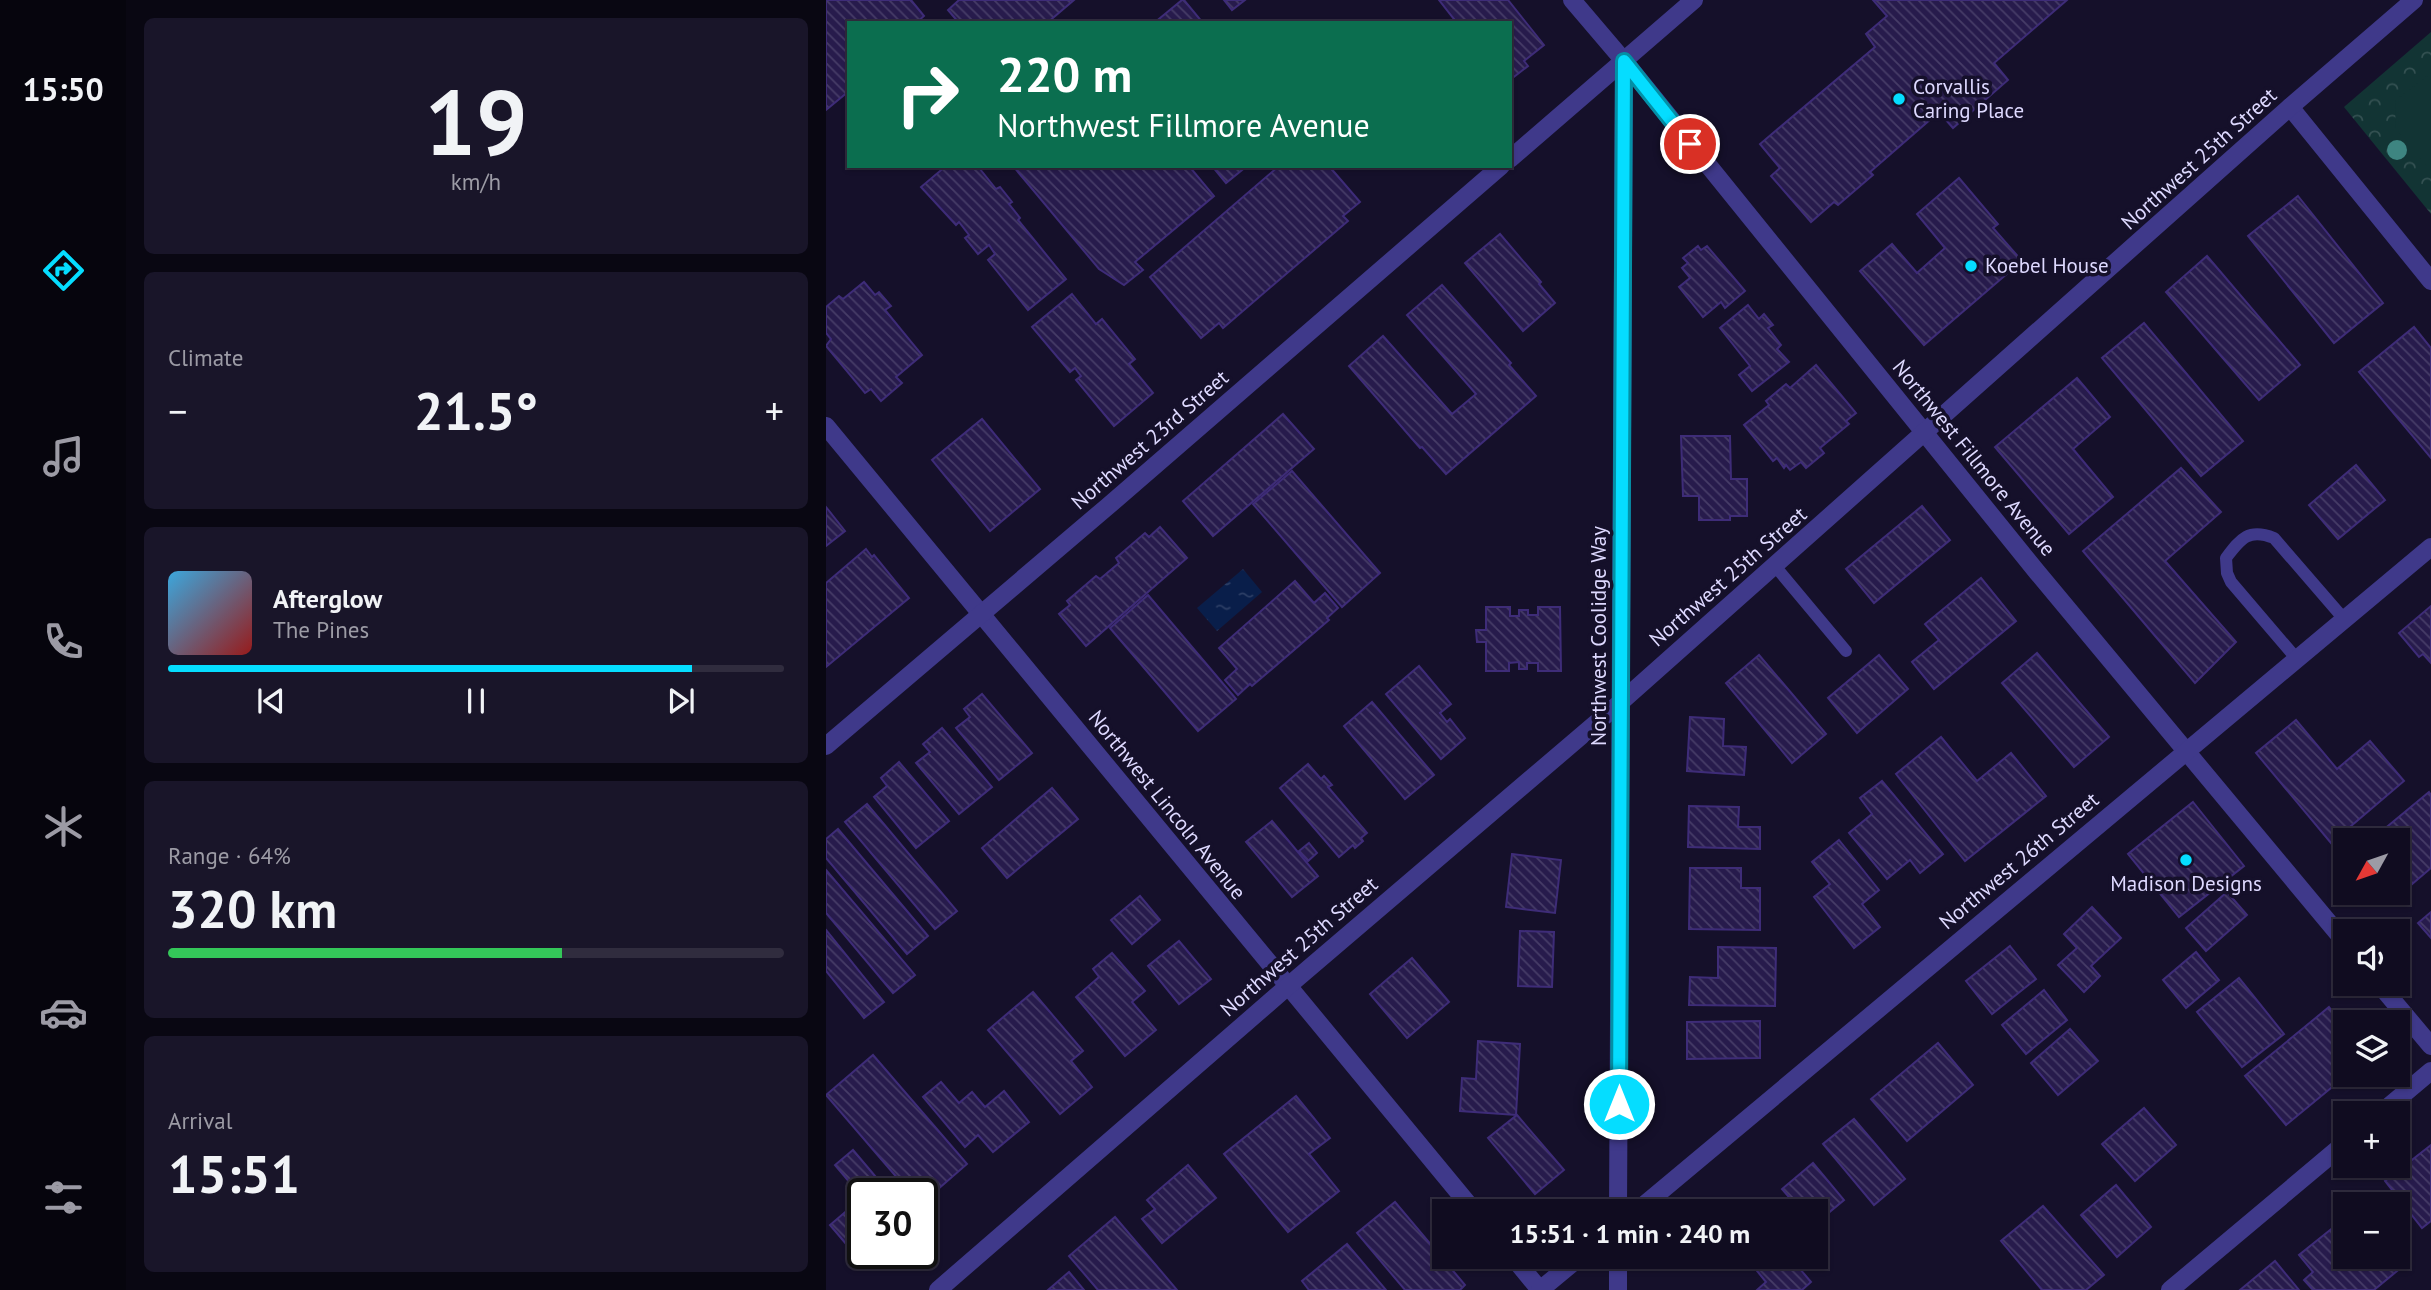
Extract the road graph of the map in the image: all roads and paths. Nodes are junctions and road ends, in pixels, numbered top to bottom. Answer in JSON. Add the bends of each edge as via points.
{"nodes":[{"id":1,"x":1572,"y":0,"type":"edge"},
{"id":2,"x":1694,"y":0,"type":"edge"},
{"id":3,"x":2414,"y":0,"type":"edge"},
{"id":4,"x":1624,"y":61,"type":"junction"},
{"id":5,"x":2290,"y":107,"type":"junction"},
{"id":6,"x":1512,"y":157,"type":"edge"},
{"id":7,"x":1500,"y":168,"type":"edge"},
{"id":8,"x":2431,"y":281,"type":"edge"},
{"id":9,"x":826,"y":426,"type":"edge"},
{"id":10,"x":1925,"y":433,"type":"junction"},
{"id":11,"x":2431,"y":547,"type":"edge"},
{"id":12,"x":1775,"y":566,"type":"junction"},
{"id":13,"x":980,"y":613,"type":"junction"},
{"id":14,"x":2344,"y":619,"type":"junction"},
{"id":15,"x":1846,"y":651,"type":"dead end"},
{"id":16,"x":2296,"y":658,"type":"junction"},
{"id":17,"x":1622,"y":701,"type":"junction"},
{"id":18,"x":826,"y":746,"type":"edge"},
{"id":19,"x":2186,"y":750,"type":"junction"},
{"id":20,"x":2333,"y":928,"type":"edge"},
{"id":21,"x":1287,"y":987,"type":"junction"},
{"id":22,"x":2389,"y":996,"type":"edge"},
{"id":23,"x":2431,"y":1046,"type":"edge"},
{"id":24,"x":2431,"y":1071,"type":"edge"},
{"id":25,"x":2395,"y":1101,"type":"edge"},
{"id":26,"x":2333,"y":1153,"type":"edge"},
{"id":27,"x":1464,"y":1199,"type":"edge"},
{"id":28,"x":1618,"y":1199,"type":"edge"},
{"id":29,"x":1651,"y":1199,"type":"edge"},
{"id":30,"x":1523,"y":1269,"type":"edge"},
{"id":31,"x":1565,"y":1269,"type":"edge"},
{"id":32,"x":1618,"y":1269,"type":"edge"},
{"id":33,"x":937,"y":1290,"type":"edge"},
{"id":34,"x":1540,"y":1290,"type":"edge"},
{"id":35,"x":1618,"y":1290,"type":"edge"},
{"id":36,"x":2170,"y":1290,"type":"edge"}],
"edges":[{"from":1,"to":4,"type":"street","name":"Northwest Fillmore Avenue"},
{"from":2,"to":4,"type":"street"},
{"from":3,"to":5,"type":"street","name":"Northwest 25th Street"},
{"from":4,"to":6,"type":"street"},
{"from":4,"to":10,"type":"street","name":"Northwest Fillmore Avenue"},
{"from":4,"to":17,"type":"street","name":"Northwest Coolidge Way"},
{"from":5,"to":8,"type":"street"},
{"from":5,"to":10,"type":"street","name":"Northwest 25th Street"},
{"from":7,"to":13,"type":"street","name":"Northwest 23rd Street"},
{"from":9,"to":13,"type":"street","name":"Northwest Lincoln Avenue"},
{"from":10,"to":12,"type":"street","name":"Northwest 25th Street"},
{"from":10,"to":19,"type":"street","name":"Northwest Fillmore Avenue"},
{"from":11,"to":14,"type":"street","name":"Northwest 26th Street"},
{"from":12,"to":15,"type":"lane"},
{"from":12,"to":17,"type":"street","name":"Northwest 25th Street"},
{"from":13,"to":18,"type":"street","name":"Northwest 23rd Street"},
{"from":13,"to":21,"type":"street","name":"Northwest Lincoln Avenue"},
{"from":14,"to":16,"type":"street","name":"Northwest 26th Street"},
{"from":14,"to":16,"type":"lane","via":[[2274,538],[2248,535],[2226,558],[2227,573]]},
{"from":16,"to":19,"type":"street","name":"Northwest 26th Street"},
{"from":17,"to":21,"type":"street","name":"Northwest 25th Street"},
{"from":17,"to":28,"type":"street","name":"Northwest Coolidge Way"},
{"from":19,"to":20,"type":"street","name":"Northwest Fillmore Avenue"},
{"from":19,"to":29,"type":"street","name":"Northwest 26th Street"},
{"from":21,"to":27,"type":"street","name":"Northwest Lincoln Avenue"},
{"from":21,"to":33,"type":"street","name":"Northwest 25th Street"},
{"from":22,"to":23,"type":"street"},
{"from":24,"to":25,"type":"street"},
{"from":26,"to":36,"type":"street"},
{"from":30,"to":34,"type":"street"},
{"from":31,"to":34,"type":"street"},
{"from":32,"to":35,"type":"street"}]}
